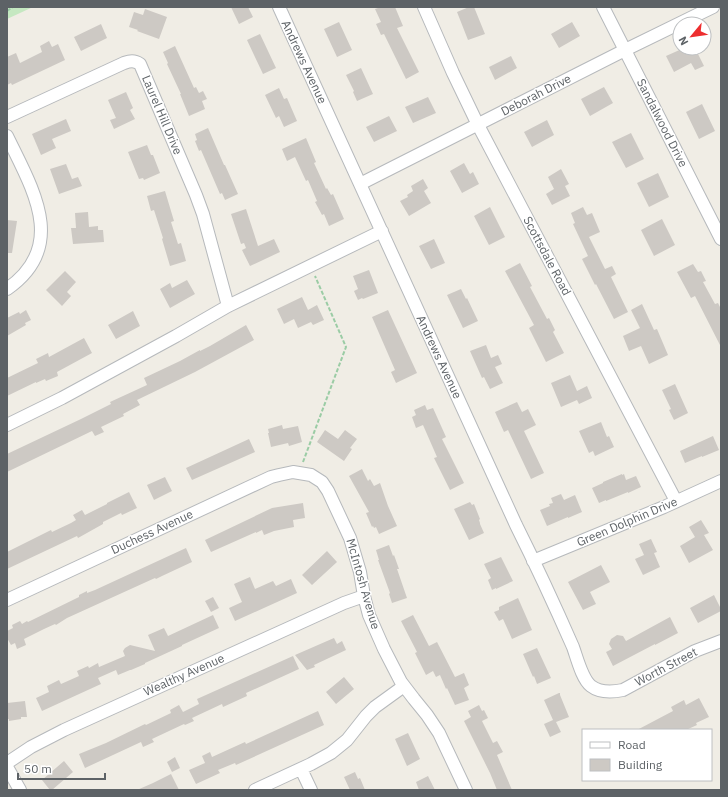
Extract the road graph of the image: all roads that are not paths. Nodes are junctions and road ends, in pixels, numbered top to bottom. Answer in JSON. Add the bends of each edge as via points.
{"nodes":[{"id":1,"x":279,"y":7,"type":"edge"},
{"id":2,"x":424,"y":7,"type":"edge"},
{"id":3,"x":603,"y":7,"type":"edge"},
{"id":4,"x":713,"y":7,"type":"edge"},
{"id":5,"x":624,"y":50,"type":"junction"},
{"id":6,"x":7,"y":117,"type":"edge"},
{"id":7,"x":478,"y":125,"type":"junction"},
{"id":8,"x":7,"y":136,"type":"edge"},
{"id":9,"x":360,"y":184,"type":"junction"},
{"id":10,"x":382,"y":231,"type":"junction"},
{"id":11,"x":721,"y":239,"type":"edge"},
{"id":12,"x":7,"y":290,"type":"edge"},
{"id":13,"x":228,"y":306,"type":"junction"},
{"id":14,"x":7,"y":425,"type":"edge"},
{"id":15,"x":299,"y":473,"type":"joint"},
{"id":16,"x":721,"y":481,"type":"edge"},
{"id":17,"x":676,"y":502,"type":"junction"},
{"id":18,"x":533,"y":561,"type":"junction"},
{"id":19,"x":364,"y":596,"type":"junction"},
{"id":20,"x":7,"y":600,"type":"edge"},
{"id":21,"x":721,"y":640,"type":"edge"},
{"id":22,"x":404,"y":686,"type":"junction"},
{"id":23,"x":611,"y":692,"type":"joint"},
{"id":24,"x":8,"y":769,"type":"edge"},
{"id":25,"x":301,"y":769,"type":"junction"},
{"id":26,"x":20,"y":790,"type":"edge"},
{"id":27,"x":255,"y":790,"type":"edge"},
{"id":28,"x":311,"y":790,"type":"edge"},
{"id":29,"x":466,"y":790,"type":"edge"}],
"edges":[{"from":1,"to":9,"type":"street","name":"Andrews Avenue"},
{"from":2,"to":7,"type":"street","name":"Scottsdale Road"},
{"from":3,"to":5,"type":"street","name":"Sandalwood Drive"},
{"from":4,"to":5,"type":"street","name":"Deborah Drive"},
{"from":5,"to":7,"type":"street","name":"Deborah Drive"},
{"from":5,"to":11,"type":"street","name":"Sandalwood Drive"},
{"from":6,"to":13,"type":"street","name":"Laurel Hill Drive","via":[[124,63],[135,61],[140,64],[203,214]]},
{"from":7,"to":9,"type":"street","name":"Deborah Drive"},
{"from":7,"to":17,"type":"street","name":"Scottsdale Road"},
{"from":8,"to":12,"type":"street","via":[[35,196],[41,229],[32,263],[21,278]]},
{"from":9,"to":10,"type":"street","name":"Andrews Avenue"},
{"from":10,"to":13,"type":"street"},
{"from":10,"to":18,"type":"street","name":"Andrews Avenue"},
{"from":13,"to":14,"type":"street","via":[[62,398]]},
{"from":15,"to":19,"type":"street","name":"McIntosh Avenue","via":[[311,475],[322,482],[328,491],[355,551]]},
{"from":15,"to":20,"type":"street","name":"Duchess Avenue","via":[[293,472],[261,481]]},
{"from":16,"to":17,"type":"street","name":"Green Dolphin Drive"},
{"from":17,"to":18,"type":"street","name":"Green Dolphin Drive"},
{"from":18,"to":23,"type":"street","name":"Andrews Avenue","via":[[590,686],[600,691]]},
{"from":19,"to":22,"type":"street","name":"McIntosh Avenue","via":[[369,615],[384,649]]},
{"from":19,"to":24,"type":"street","name":"Wealthy Avenue","via":[[64,730],[31,747]]},
{"from":21,"to":23,"type":"street","name":"Worth Street","via":[[695,651],[623,690]]},
{"from":22,"to":25,"type":"street","via":[[375,707],[340,746]]},
{"from":22,"to":29,"type":"street","name":"McIntosh Avenue","via":[[439,733]]},
{"from":24,"to":26,"type":"street"},
{"from":25,"to":27,"type":"street"},
{"from":25,"to":28,"type":"street"}]}
